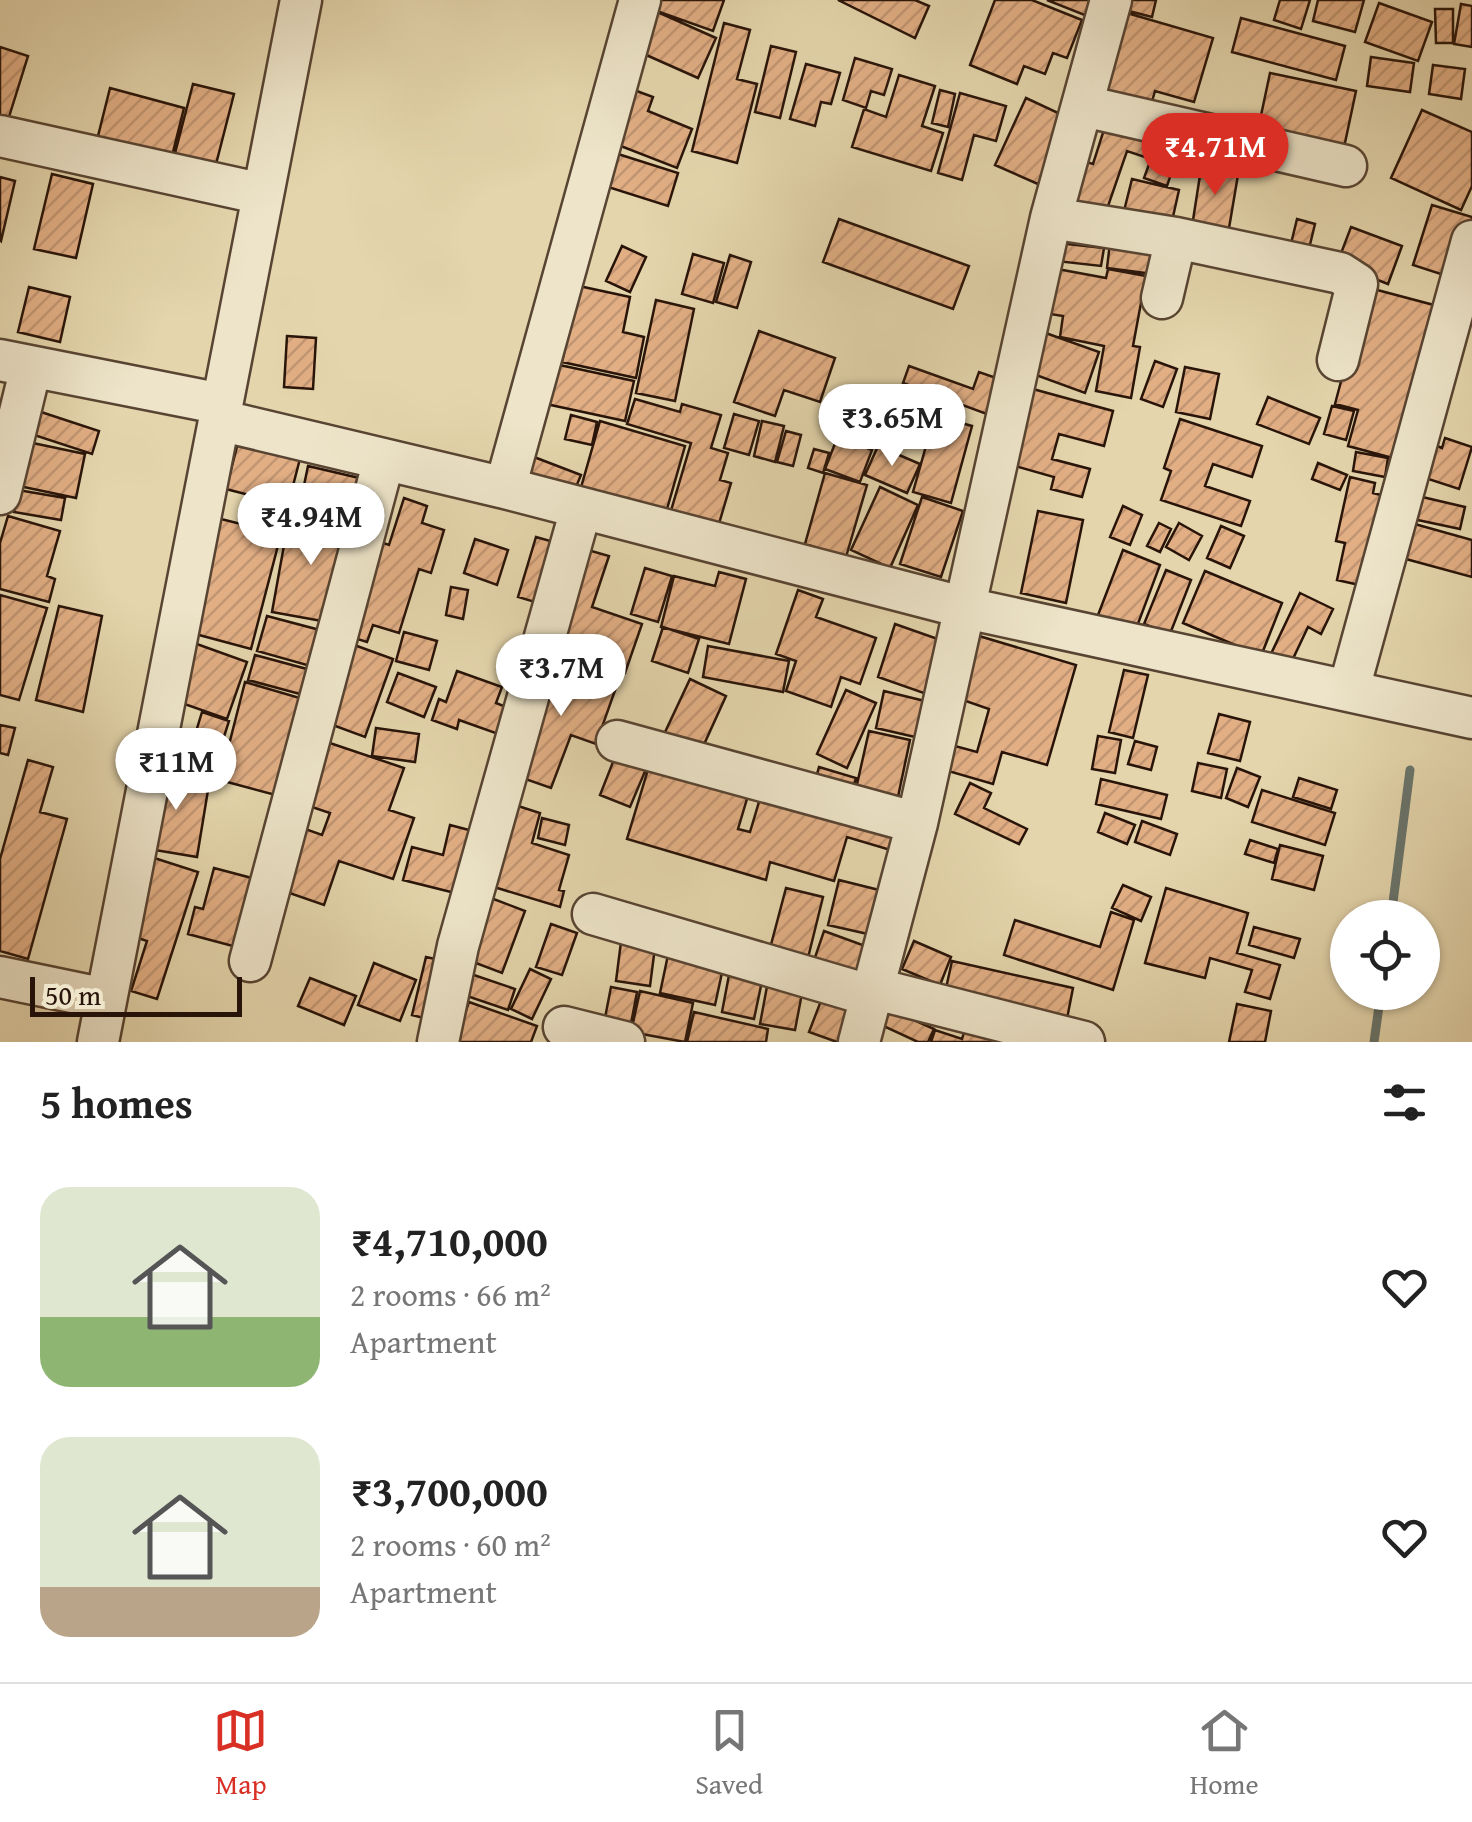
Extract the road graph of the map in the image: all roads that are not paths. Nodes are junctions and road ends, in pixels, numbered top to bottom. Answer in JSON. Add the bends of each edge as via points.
{"nodes":[{"id":1,"x":300,"y":0,"type":"edge"},
{"id":2,"x":640,"y":0,"type":"edge"},
{"id":3,"x":1111,"y":0,"type":"edge"},
{"id":4,"x":1084,"y":106,"type":"junction"},
{"id":5,"x":0,"y":136,"type":"edge"},
{"id":6,"x":1346,"y":166,"type":"dead end"},
{"id":7,"x":263,"y":194,"type":"junction"},
{"id":8,"x":1051,"y":218,"type":"junction"},
{"id":9,"x":1176,"y":238,"type":"junction"},
{"id":10,"x":1472,"y":240,"type":"edge"},
{"id":11,"x":1162,"y":298,"type":"dead end"},
{"id":12,"x":1338,"y":360,"type":"dead end"},
{"id":13,"x":16,"y":363,"type":"edge"},
{"id":14,"x":220,"y":412,"type":"junction"},
{"id":15,"x":384,"y":460,"type":"junction"},
{"id":16,"x":506,"y":488,"type":"junction"},
{"id":17,"x":0,"y":494,"type":"edge"},
{"id":18,"x":582,"y":508,"type":"junction"},
{"id":19,"x":966,"y":608,"type":"junction"},
{"id":20,"x":1349,"y":689,"type":"junction"},
{"id":21,"x":1472,"y":718,"type":"edge"},
{"id":22,"x":617,"y":742,"type":"dead end"},
{"id":23,"x":917,"y":823,"type":"junction"},
{"id":24,"x":592,"y":914,"type":"dead end"},
{"id":25,"x":250,"y":962,"type":"dead end"},
{"id":26,"x":0,"y":977,"type":"edge"},
{"id":27,"x":874,"y":992,"type":"junction"},
{"id":28,"x":106,"y":999,"type":"junction"},
{"id":29,"x":564,"y":1027,"type":"dead end"},
{"id":30,"x":98,"y":1042,"type":"edge"},
{"id":31,"x":438,"y":1042,"type":"edge"},
{"id":32,"x":624,"y":1042,"type":"edge"},
{"id":33,"x":860,"y":1042,"type":"edge"},
{"id":34,"x":1084,"y":1042,"type":"edge"}],
"edges":[{"from":1,"to":7,"type":"street"},
{"from":2,"to":16,"type":"street"},
{"from":3,"to":4,"type":"street"},
{"from":4,"to":6,"type":"street"},
{"from":4,"to":8,"type":"street"},
{"from":5,"to":7,"type":"street"},
{"from":7,"to":14,"type":"street"},
{"from":8,"to":9,"type":"street"},
{"from":8,"to":19,"type":"street"},
{"from":9,"to":11,"type":"street"},
{"from":9,"to":12,"type":"street","via":[[1340,273],[1356,284]]},
{"from":10,"to":20,"type":"street"},
{"from":13,"to":14,"type":"street"},
{"from":13,"to":17,"type":"street"},
{"from":14,"to":15,"type":"street"},
{"from":14,"to":28,"type":"street"},
{"from":15,"to":16,"type":"street"},
{"from":15,"to":25,"type":"street"},
{"from":16,"to":18,"type":"street"},
{"from":18,"to":19,"type":"street"},
{"from":18,"to":31,"type":"street","via":[[458,946]]},
{"from":19,"to":20,"type":"street"},
{"from":19,"to":23,"type":"street"},
{"from":20,"to":21,"type":"street"},
{"from":22,"to":23,"type":"street"},
{"from":23,"to":27,"type":"street"},
{"from":24,"to":27,"type":"street"},
{"from":26,"to":28,"type":"street"},
{"from":27,"to":33,"type":"street"},
{"from":27,"to":34,"type":"street"},
{"from":28,"to":30,"type":"street"},
{"from":29,"to":32,"type":"street"}]}
